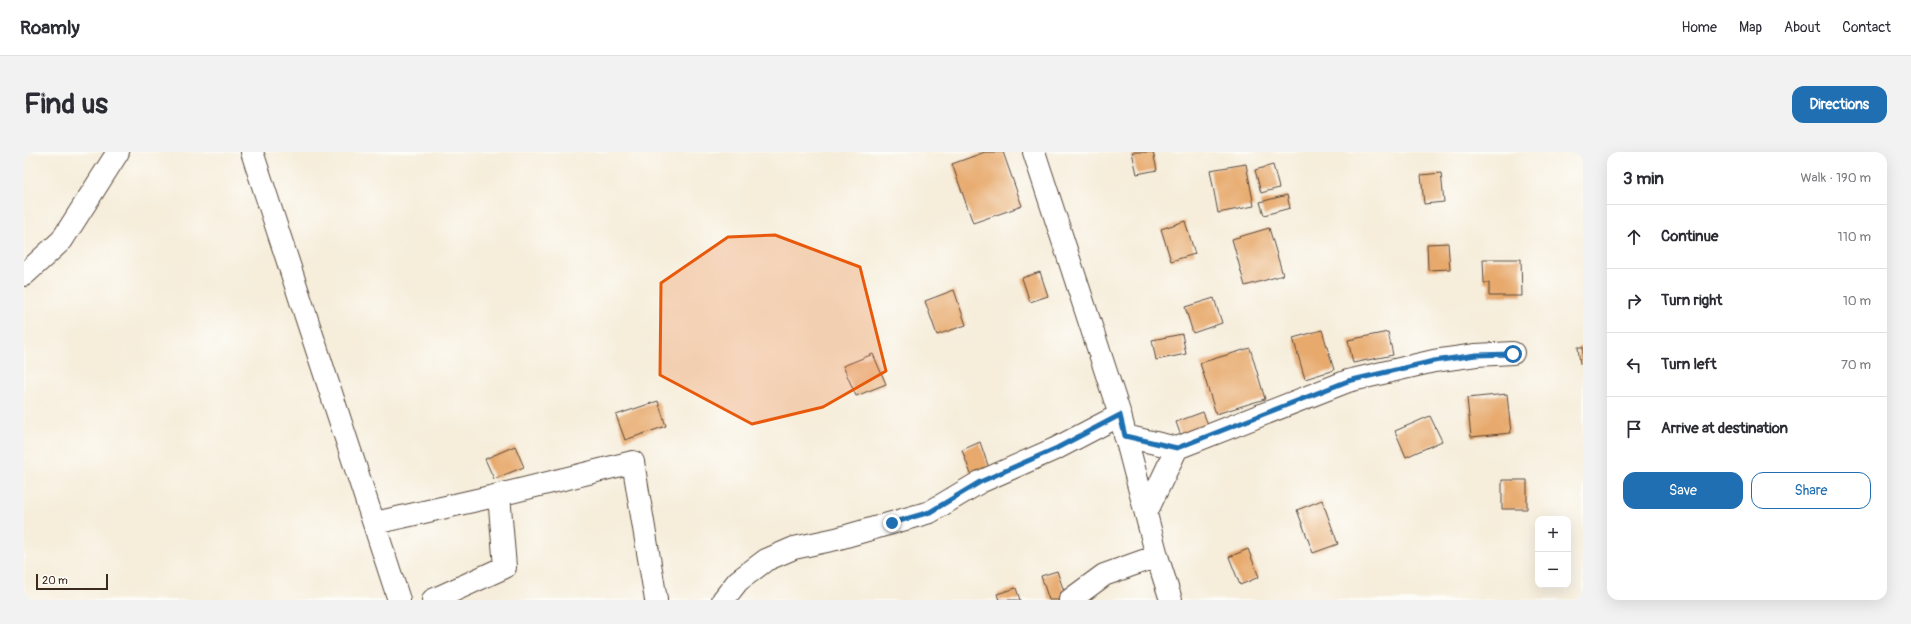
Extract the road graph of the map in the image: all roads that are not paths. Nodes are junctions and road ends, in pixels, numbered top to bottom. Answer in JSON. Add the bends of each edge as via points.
{"nodes":[{"id":1,"x":118,"y":152,"type":"edge"},
{"id":2,"x":252,"y":152,"type":"edge"},
{"id":3,"x":1034,"y":152,"type":"edge"},
{"id":4,"x":24,"y":275,"type":"edge"},
{"id":5,"x":1513,"y":354,"type":"dead end"},
{"id":6,"x":1120,"y":415,"type":"junction"},
{"id":7,"x":1125,"y":436,"type":"junction"},
{"id":8,"x":1177,"y":448,"type":"junction"},
{"id":9,"x":499,"y":495,"type":"junction"},
{"id":10,"x":1146,"y":513,"type":"junction"},
{"id":11,"x":376,"y":523,"type":"junction"},
{"id":12,"x":1157,"y":556,"type":"junction"},
{"id":13,"x":399,"y":600,"type":"edge"},
{"id":14,"x":433,"y":600,"type":"edge"},
{"id":15,"x":656,"y":600,"type":"edge"},
{"id":16,"x":723,"y":600,"type":"edge"},
{"id":17,"x":1070,"y":600,"type":"edge"},
{"id":18,"x":1171,"y":600,"type":"edge"}],
"edges":[{"from":1,"to":4,"type":"street","via":[[62,240]]},
{"from":2,"to":11,"type":"street"},
{"from":3,"to":6,"type":"street"},
{"from":5,"to":8,"type":"street","via":[[1476,355],[1434,361],[1348,381]]},
{"from":6,"to":7,"type":"street"},
{"from":6,"to":16,"type":"street","via":[[1057,448],[980,482],[930,512],[794,548],[766,560],[738,581]]},
{"from":7,"to":8,"type":"street"},
{"from":7,"to":10,"type":"street"},
{"from":8,"to":10,"type":"street"},
{"from":9,"to":11,"type":"street"},
{"from":9,"to":14,"type":"street","via":[[505,568]]},
{"from":9,"to":15,"type":"street","via":[[633,462]]},
{"from":10,"to":12,"type":"street"},
{"from":11,"to":13,"type":"street"},
{"from":12,"to":17,"type":"street","via":[[1104,575]]},
{"from":12,"to":18,"type":"street"}]}
